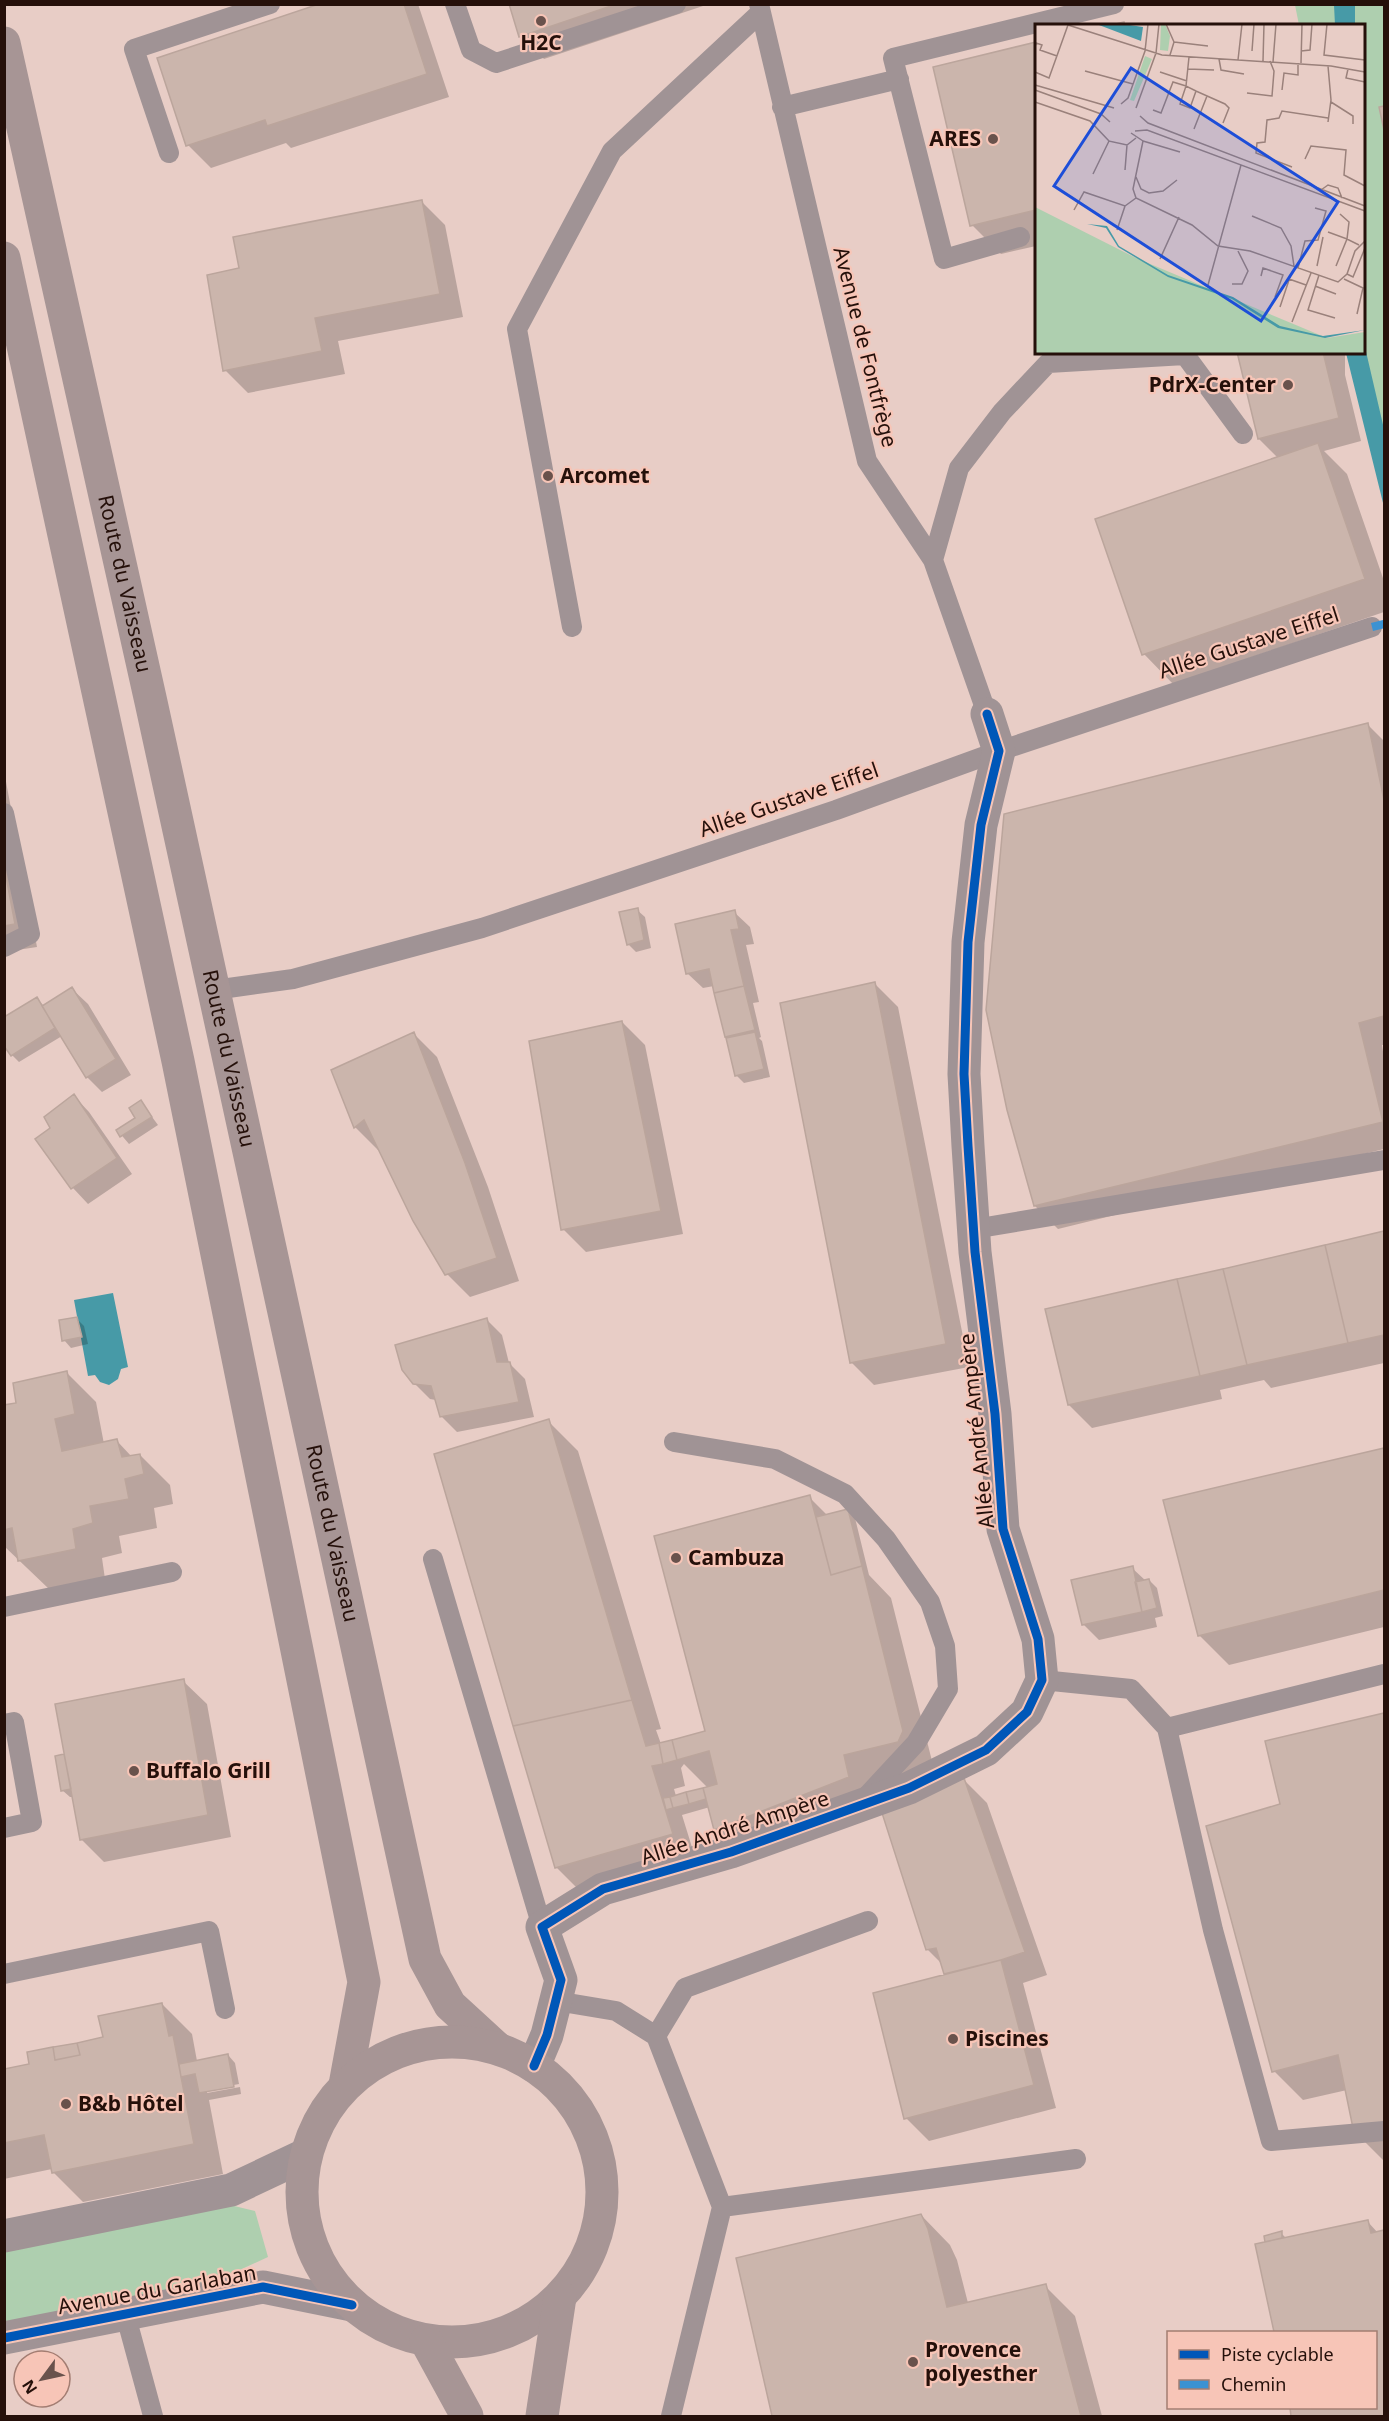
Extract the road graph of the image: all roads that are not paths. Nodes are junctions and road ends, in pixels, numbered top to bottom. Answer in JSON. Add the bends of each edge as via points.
{"nodes":[{"id":1,"x":270,"y":4,"type":"edge"},
{"id":2,"x":455,"y":4,"type":"edge"},
{"id":3,"x":676,"y":4,"type":"edge"},
{"id":4,"x":1114,"y":4,"type":"edge"},
{"id":5,"x":760,"y":9,"type":"edge"},
{"id":6,"x":4,"y":43,"type":"edge"},
{"id":7,"x":899,"y":79,"type":"junction"},
{"id":8,"x":782,"y":107,"type":"junction"},
{"id":9,"x":169,"y":153,"type":"dead end"},
{"id":10,"x":1020,"y":237,"type":"dead end"},
{"id":11,"x":4,"y":258,"type":"edge"},
{"id":12,"x":1243,"y":434,"type":"dead end"},
{"id":13,"x":933,"y":561,"type":"junction"},
{"id":14,"x":572,"y":627,"type":"dead end"},
{"id":15,"x":1372,"y":627,"type":"dead end"},
{"id":16,"x":987,"y":714,"type":"joint"},
{"id":17,"x":999,"y":751,"type":"junction"},
{"id":18,"x":4,"y":813,"type":"edge"},
{"id":19,"x":4,"y":947,"type":"edge"},
{"id":20,"x":214,"y":990,"type":"junction"},
{"id":21,"x":1384,"y":1160,"type":"edge"},
{"id":22,"x":974,"y":1229,"type":"junction"},
{"id":23,"x":674,"y":1442,"type":"dead end"},
{"id":24,"x":433,"y":1559,"type":"dead end"},
{"id":25,"x":172,"y":1572,"type":"dead end"},
{"id":26,"x":4,"y":1607,"type":"edge"},
{"id":27,"x":1384,"y":1674,"type":"edge"},
{"id":28,"x":1042,"y":1680,"type":"junction"},
{"id":29,"x":4,"y":1724,"type":"edge"},
{"id":30,"x":1167,"y":1728,"type":"junction"},
{"id":31,"x":859,"y":1805,"type":"junction"},
{"id":32,"x":4,"y":1828,"type":"edge"},
{"id":33,"x":868,"y":1921,"type":"dead end"},
{"id":34,"x":542,"y":1927,"type":"junction"},
{"id":35,"x":4,"y":1974,"type":"edge"},
{"id":36,"x":556,"y":2001,"type":"junction"},
{"id":37,"x":225,"y":2009,"type":"dead end"},
{"id":38,"x":656,"y":2036,"type":"junction"},
{"id":39,"x":497,"y":2048,"type":"junction"},
{"id":40,"x":534,"y":2066,"type":"junction"},
{"id":41,"x":345,"y":2085,"type":"junction"},
{"id":42,"x":1384,"y":2131,"type":"edge"},
{"id":43,"x":305,"y":2155,"type":"junction"},
{"id":44,"x":1076,"y":2159,"type":"dead end"},
{"id":45,"x":722,"y":2207,"type":"junction"},
{"id":46,"x":4,"y":2236,"type":"edge"},
{"id":47,"x":560,"y":2298,"type":"junction"},
{"id":48,"x":352,"y":2305,"type":"junction"},
{"id":49,"x":125,"y":2313,"type":"junction"},
{"id":50,"x":4,"y":2338,"type":"edge"},
{"id":51,"x":426,"y":2341,"type":"junction"},
{"id":52,"x":153,"y":2416,"type":"edge"},
{"id":53,"x":467,"y":2416,"type":"edge"},
{"id":54,"x":542,"y":2416,"type":"edge"},
{"id":55,"x":671,"y":2416,"type":"edge"}],
"edges":[{"from":1,"to":9,"type":"lane","via":[[134,49]]},
{"from":2,"to":3,"type":"lane","via":[[471,50],[496,63]]},
{"from":4,"to":7,"type":"lane","via":[[894,58]]},
{"from":5,"to":8,"type":"lane","name":"Avenue de Fontfrège"},
{"from":5,"to":14,"type":"lane","via":[[612,151],[517,329]]},
{"from":6,"to":20,"type":"main road","name":"Route du Vaisseau"},
{"from":7,"to":8,"type":"lane"},
{"from":7,"to":10,"type":"lane","via":[[944,258]]},
{"from":8,"to":13,"type":"lane","name":"Avenue de Fontfrège","via":[[867,461]]},
{"from":11,"to":41,"type":"main road","via":[[178,1061],[364,1982]]},
{"from":12,"to":13,"type":"lane","via":[[1185,355],[1048,363],[1002,412],[959,468]]},
{"from":13,"to":16,"type":"lane","name":"Avenue de Fontfrège"},
{"from":15,"to":17,"type":"lane","name":"Allée Gustave Eiffel"},
{"from":16,"to":17,"type":"street"},
{"from":17,"to":20,"type":"lane","name":"Allée Gustave Eiffel","via":[[836,810],[482,928],[293,979]]},
{"from":17,"to":22,"type":"street","name":"Allée André Ampère","via":[[981,825],[968,942],[964,1074]]},
{"from":18,"to":19,"type":"lane","via":[[30,934]]},
{"from":20,"to":39,"type":"main road","name":"Route du Vaisseau","via":[[425,1959],[450,2005]]},
{"from":21,"to":22,"type":"lane"},
{"from":22,"to":28,"type":"street","name":"Allée André Ampère","via":[[995,1414],[1003,1528],[1038,1639]]},
{"from":23,"to":31,"type":"lane","via":[[775,1459],[845,1494],[886,1539],[930,1602],[945,1646],[948,1689],[916,1743]]},
{"from":24,"to":34,"type":"lane"},
{"from":25,"to":26,"type":"lane"},
{"from":27,"to":30,"type":"lane"},
{"from":28,"to":30,"type":"lane","via":[[1131,1689]]},
{"from":28,"to":31,"type":"street","name":"Allée André Ampère","via":[[1027,1712],[986,1750],[909,1788]]},
{"from":29,"to":32,"type":"lane","via":[[14,1722],[32,1822]]},
{"from":30,"to":42,"type":"lane","via":[[1213,1930],[1271,2141]]},
{"from":31,"to":34,"type":"street","name":"Allée André Ampère","via":[[731,1852],[603,1889]]},
{"from":33,"to":38,"type":"lane","via":[[685,1988]]},
{"from":34,"to":36,"type":"street","via":[[561,1980]]},
{"from":35,"to":37,"type":"lane","via":[[209,1931]]},
{"from":36,"to":38,"type":"lane","via":[[616,2011]]},
{"from":36,"to":40,"type":"street"},
{"from":38,"to":45,"type":"lane"},
{"from":39,"to":40,"type":"main road"},
{"from":39,"to":41,"type":"main road","via":[[457,2041],[416,2045],[378,2060]]},
{"from":40,"to":47,"type":"main road","via":[[568,2096],[590,2133],[602,2176],[597,2230],[585,2262]]},
{"from":41,"to":43,"type":"main road","via":[[320,2117]]},
{"from":43,"to":46,"type":"street","via":[[231,2190]]},
{"from":43,"to":48,"type":"main road","via":[[301,2196],[308,2237],[325,2274]]},
{"from":44,"to":45,"type":"lane"},
{"from":45,"to":55,"type":"lane"},
{"from":47,"to":51,"type":"main road","via":[[531,2320],[498,2336],[462,2343]]},
{"from":47,"to":54,"type":"main road"},
{"from":48,"to":49,"type":"street","name":"Avenue du Garlaban","via":[[263,2287]]},
{"from":48,"to":51,"type":"main road","via":[[386,2328]]},
{"from":49,"to":50,"type":"street","name":"Avenue du Garlaban"},
{"from":49,"to":52,"type":"lane"},
{"from":51,"to":53,"type":"main road"}]}
